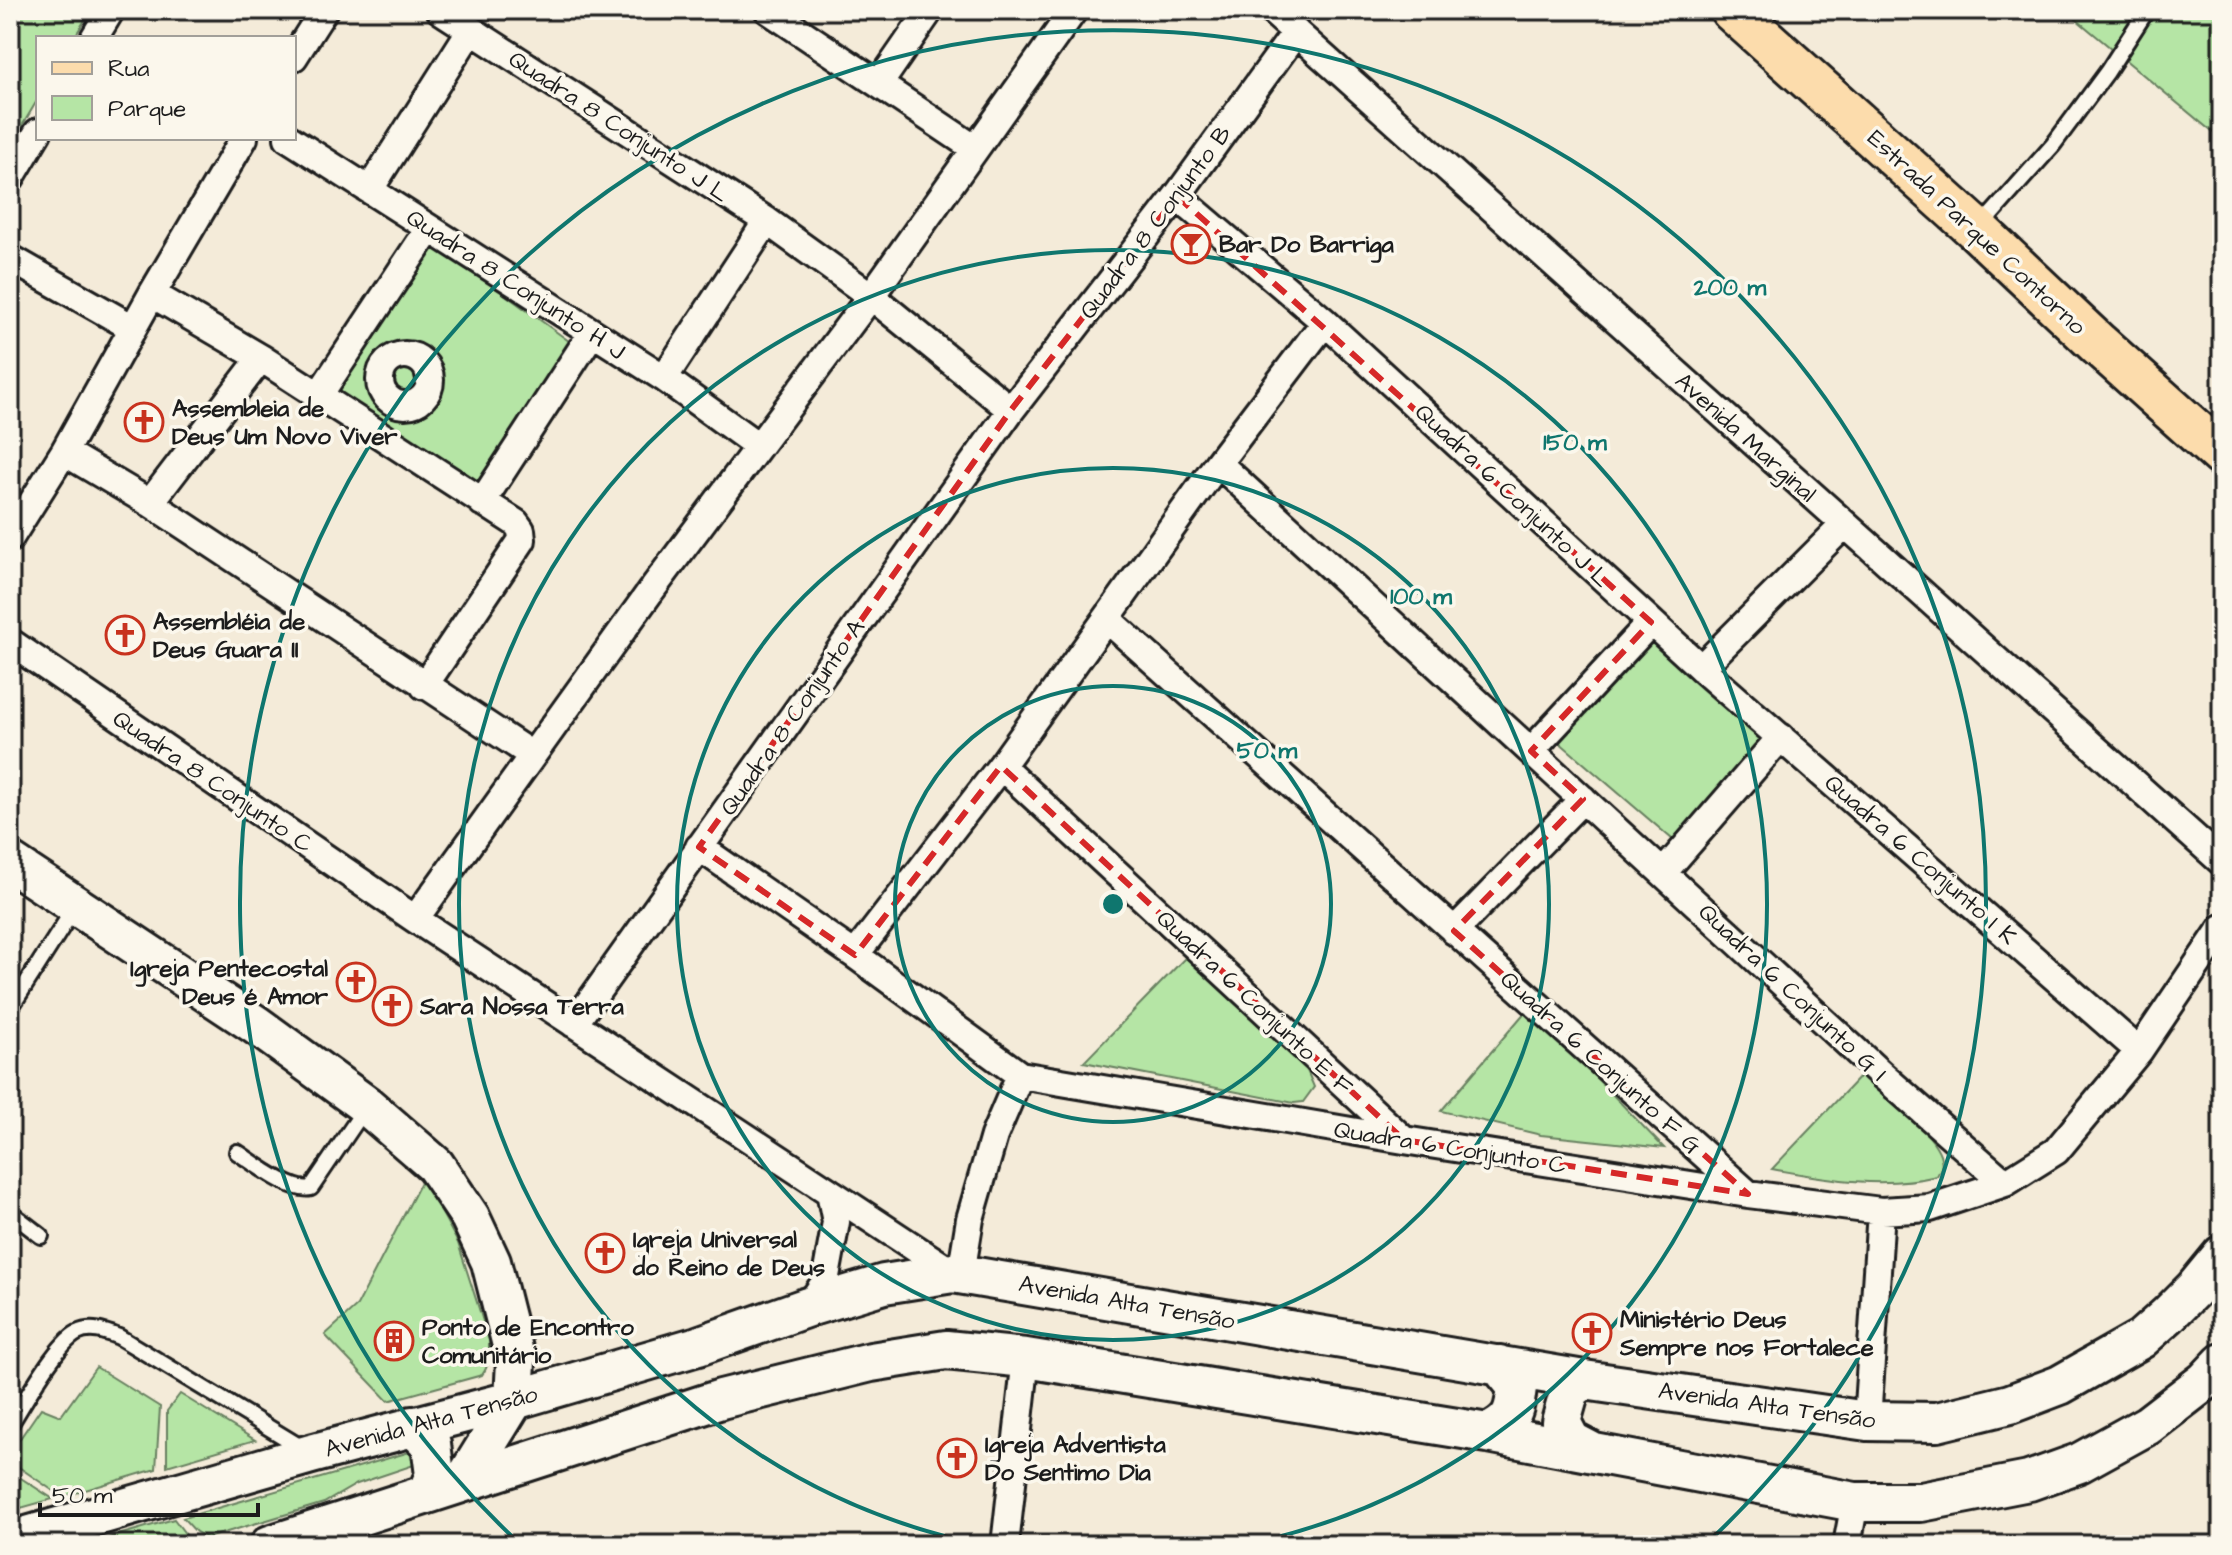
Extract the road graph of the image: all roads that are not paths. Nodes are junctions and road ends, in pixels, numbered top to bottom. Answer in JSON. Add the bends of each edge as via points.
{"nodes":[{"id":1,"x":111,"y":10,"type":"edge"},
{"id":2,"x":324,"y":10,"type":"edge"},
{"id":3,"x":440,"y":10,"type":"edge"},
{"id":4,"x":768,"y":10,"type":"edge"},
{"id":5,"x":930,"y":10,"type":"edge"},
{"id":6,"x":1074,"y":10,"type":"edge"},
{"id":7,"x":1271,"y":10,"type":"edge"},
{"id":8,"x":1732,"y":10,"type":"edge"},
{"id":9,"x":2147,"y":10,"type":"edge"},
{"id":10,"x":470,"y":31,"type":"junction"},
{"id":11,"x":1296,"y":32,"type":"junction"},
{"id":12,"x":95,"y":36,"type":"edge"},
{"id":13,"x":296,"y":54,"type":"edge"},
{"id":14,"x":879,"y":84,"type":"junction"},
{"id":15,"x":36,"y":135,"type":"edge"},
{"id":16,"x":243,"y":140,"type":"edge"},
{"id":17,"x":291,"y":140,"type":"edge"},
{"id":18,"x":974,"y":148,"type":"junction"},
{"id":19,"x":10,"y":179,"type":"edge"},
{"id":20,"x":370,"y":189,"type":"junction"},
{"id":21,"x":1177,"y":196,"type":"junction"},
{"id":22,"x":767,"y":221,"type":"junction"},
{"id":23,"x":429,"y":229,"type":"junction"},
{"id":24,"x":1977,"y":230,"type":"junction"},
{"id":25,"x":10,"y":258,"type":"edge"},
{"id":26,"x":152,"y":294,"type":"junction"},
{"id":27,"x":871,"y":296,"type":"junction"},
{"id":28,"x":1325,"y":322,"type":"junction"},
{"id":29,"x":133,"y":328,"type":"junction"},
{"id":30,"x":592,"y":333,"type":"junction"},
{"id":31,"x":261,"y":358,"type":"junction"},
{"id":32,"x":664,"y":378,"type":"junction"},
{"id":33,"x":319,"y":395,"type":"junction"},
{"id":34,"x":1011,"y":410,"type":"junction"},
{"id":35,"x":758,"y":446,"type":"junction"},
{"id":36,"x":64,"y":452,"type":"junction"},
{"id":37,"x":2222,"y":455,"type":"edge"},
{"id":38,"x":1218,"y":463,"type":"junction"},
{"id":39,"x":482,"y":502,"type":"junction"},
{"id":40,"x":150,"y":503,"type":"junction"},
{"id":41,"x":1844,"y":525,"type":"junction"},
{"id":42,"x":10,"y":538,"type":"edge"},
{"id":43,"x":1107,"y":619,"type":"junction"},
{"id":44,"x":1651,"y":622,"type":"junction"},
{"id":45,"x":10,"y":642,"type":"edge"},
{"id":46,"x":1701,"y":668,"type":"junction"},
{"id":47,"x":424,"y":686,"type":"junction"},
{"id":48,"x":1781,"y":737,"type":"junction"},
{"id":49,"x":1531,"y":751,"type":"junction"},
{"id":50,"x":532,"y":755,"type":"junction"},
{"id":51,"x":1001,"y":766,"type":"junction"},
{"id":52,"x":1583,"y":799,"type":"junction"},
{"id":53,"x":699,"y":847,"type":"junction"},
{"id":54,"x":10,"y":862,"type":"edge"},
{"id":55,"x":2222,"y":862,"type":"edge"},
{"id":56,"x":1663,"y":873,"type":"junction"},
{"id":57,"x":75,"y":907,"type":"junction"},
{"id":58,"x":415,"y":919,"type":"junction"},
{"id":59,"x":2222,"y":928,"type":"edge"},
{"id":60,"x":1454,"y":931,"type":"junction"},
{"id":61,"x":855,"y":955,"type":"junction"},
{"id":62,"x":10,"y":1009,"type":"edge"},
{"id":63,"x":574,"y":1024,"type":"junction"},
{"id":64,"x":2139,"y":1051,"type":"junction"},
{"id":65,"x":1020,"y":1075,"type":"junction"},
{"id":66,"x":367,"y":1106,"type":"junction"},
{"id":67,"x":1404,"y":1140,"type":"junction"},
{"id":68,"x":237,"y":1152,"type":"dead end"},
{"id":69,"x":2005,"y":1183,"type":"junction"},
{"id":70,"x":830,"y":1192,"type":"junction"},
{"id":71,"x":1748,"y":1194,"type":"junction"},
{"id":72,"x":1881,"y":1211,"type":"junction"},
{"id":73,"x":10,"y":1212,"type":"edge"},
{"id":74,"x":41,"y":1236,"type":"dead end"},
{"id":75,"x":2222,"y":1255,"type":"edge"},
{"id":76,"x":957,"y":1273,"type":"junction"},
{"id":77,"x":808,"y":1307,"type":"junction"},
{"id":78,"x":698,"y":1346,"type":"junction"},
{"id":79,"x":1026,"y":1358,"type":"junction"},
{"id":80,"x":2222,"y":1363,"type":"edge"},
{"id":81,"x":1499,"y":1365,"type":"junction"},
{"id":82,"x":1584,"y":1380,"type":"junction"},
{"id":83,"x":721,"y":1399,"type":"junction"},
{"id":84,"x":514,"y":1400,"type":"junction"},
{"id":85,"x":1867,"y":1421,"type":"junction"},
{"id":86,"x":10,"y":1425,"type":"edge"},
{"id":87,"x":412,"y":1426,"type":"junction"},
{"id":88,"x":1488,"y":1433,"type":"junction"},
{"id":89,"x":1590,"y":1451,"type":"junction"},
{"id":90,"x":311,"y":1454,"type":"junction"},
{"id":91,"x":464,"y":1481,"type":"junction"},
{"id":92,"x":427,"y":1493,"type":"junction"},
{"id":93,"x":1855,"y":1502,"type":"junction"},
{"id":94,"x":10,"y":1541,"type":"edge"},
{"id":95,"x":270,"y":1545,"type":"edge"},
{"id":96,"x":1005,"y":1545,"type":"edge"},
{"id":97,"x":1847,"y":1545,"type":"edge"}],
"edges":[{"from":1,"to":12,"type":"street"},
{"from":2,"to":13,"type":"street"},
{"from":3,"to":10,"type":"street","name":"Quadra 8 Conjunto J L"},
{"from":4,"to":14,"type":"street"},
{"from":5,"to":14,"type":"street"},
{"from":6,"to":18,"type":"street"},
{"from":7,"to":11,"type":"street","name":"Avenida Marginal"},
{"from":8,"to":24,"type":"main road","name":"Estrada Parque Contorno"},
{"from":9,"to":24,"type":"lane","via":[[2053,145]]},
{"from":10,"to":20,"type":"street"},
{"from":10,"to":22,"type":"street","name":"Quadra 8 Conjunto J L"},
{"from":11,"to":21,"type":"street","name":"Quadra 8 Conjunto B"},
{"from":11,"to":41,"type":"street","name":"Avenida Marginal"},
{"from":14,"to":18,"type":"street"},
{"from":15,"to":19,"type":"street"},
{"from":16,"to":26,"type":"street"},
{"from":17,"to":20,"type":"street","name":"Quadra 8 Conjunto H J"},
{"from":18,"to":27,"type":"street"},
{"from":20,"to":23,"type":"street","name":"Quadra 8 Conjunto H J"},
{"from":21,"to":28,"type":"street","name":"Quadra 6 Conjunto J L"},
{"from":21,"to":34,"type":"street","name":"Quadra 8 Conjunto B"},
{"from":22,"to":27,"type":"street","name":"Quadra 8 Conjunto J L"},
{"from":22,"to":32,"type":"street"},
{"from":23,"to":30,"type":"street","name":"Quadra 8 Conjunto H J"},
{"from":23,"to":33,"type":"street"},
{"from":24,"to":37,"type":"main road","name":"Estrada Parque Contorno"},
{"from":25,"to":29,"type":"street"},
{"from":26,"to":29,"type":"street"},
{"from":26,"to":31,"type":"street"},
{"from":27,"to":34,"type":"street","name":"Quadra 8 Conjunto J L"},
{"from":27,"to":35,"type":"street"},
{"from":28,"to":38,"type":"street"},
{"from":28,"to":44,"type":"street","name":"Quadra 6 Conjunto J L"},
{"from":29,"to":36,"type":"street"},
{"from":30,"to":32,"type":"street","name":"Quadra 8 Conjunto H J"},
{"from":30,"to":39,"type":"street"},
{"from":31,"to":33,"type":"street"},
{"from":31,"to":40,"type":"street"},
{"from":32,"to":35,"type":"street","name":"Quadra 8 Conjunto H J"},
{"from":33,"to":39,"type":"street"},
{"from":34,"to":53,"type":"street","name":"Quadra 8 Conjunto A"},
{"from":35,"to":50,"type":"street"},
{"from":36,"to":40,"type":"street"},
{"from":36,"to":42,"type":"street"},
{"from":38,"to":43,"type":"street"},
{"from":38,"to":49,"type":"street","name":"Quadra 6 Conjunto G I"},
{"from":39,"to":47,"type":"street","via":[[516,523],[522,540]]},
{"from":40,"to":47,"type":"street"},
{"from":41,"to":46,"type":"street"},
{"from":41,"to":55,"type":"street","name":"Avenida Marginal"},
{"from":43,"to":51,"type":"street"},
{"from":43,"to":60,"type":"street","name":"Quadra 6 Conjunto F G"},
{"from":44,"to":46,"type":"street","name":"Quadra 6 Conjunto J L"},
{"from":44,"to":49,"type":"street"},
{"from":45,"to":58,"type":"street","name":"Quadra 8 Conjunto C"},
{"from":46,"to":48,"type":"street","name":"Quadra 6 Conjunto I K"},
{"from":47,"to":50,"type":"street"},
{"from":48,"to":56,"type":"street"},
{"from":48,"to":64,"type":"street","name":"Quadra 6 Conjunto I K"},
{"from":49,"to":52,"type":"street","name":"Quadra 6 Conjunto G I"},
{"from":50,"to":58,"type":"street"},
{"from":51,"to":61,"type":"street"},
{"from":51,"to":67,"type":"street","name":"Quadra 6 Conjunto E F"},
{"from":52,"to":56,"type":"street","name":"Quadra 6 Conjunto G I"},
{"from":52,"to":60,"type":"street"},
{"from":53,"to":61,"type":"street"},
{"from":53,"to":63,"type":"street","name":"Quadra 8 Conjunto A"},
{"from":54,"to":57,"type":"street"},
{"from":56,"to":69,"type":"street","name":"Quadra 6 Conjunto G I"},
{"from":57,"to":62,"type":"lane"},
{"from":57,"to":66,"type":"street","via":[[256,1025]]},
{"from":58,"to":63,"type":"street","name":"Quadra 8 Conjunto C"},
{"from":59,"to":64,"type":"street","name":"Quadra 6 Conjunto C"},
{"from":60,"to":71,"type":"street","name":"Quadra 6 Conjunto F G"},
{"from":61,"to":65,"type":"street"},
{"from":63,"to":70,"type":"street","name":"Quadra 8 Conjunto C"},
{"from":64,"to":69,"type":"street","name":"Quadra 6 Conjunto C","via":[[2056,1151]]},
{"from":65,"to":67,"type":"street","name":"Quadra 6 Conjunto C"},
{"from":65,"to":76,"type":"street","via":[[994,1136]]},
{"from":66,"to":68,"type":"lane","via":[[315,1185],[306,1190]]},
{"from":66,"to":84,"type":"street","via":[[435,1165],[470,1217],[491,1262],[516,1361]]},
{"from":67,"to":71,"type":"street","name":"Quadra 6 Conjunto C"},
{"from":69,"to":72,"type":"street","name":"Quadra 6 Conjunto C","via":[[1930,1208]]},
{"from":70,"to":76,"type":"street","name":"Quadra 8 Conjunto C"},
{"from":70,"to":77,"type":"street","via":[[834,1237],[825,1282]]},
{"from":71,"to":72,"type":"street","name":"Quadra 6 Conjunto C"},
{"from":72,"to":85,"type":"street"},
{"from":73,"to":74,"type":"lane"},
{"from":75,"to":85,"type":"street","name":"Avenida Alta Tensão","via":[[2141,1339],[2060,1385],[1937,1422]]},
{"from":76,"to":77,"type":"street","name":"Avenida Alta Tensão","via":[[884,1284]]},
{"from":76,"to":81,"type":"street","name":"Avenida Alta Tensão"},
{"from":77,"to":78,"type":"street","name":"Avenida Alta Tensão"},
{"from":78,"to":83,"type":"street","via":[[691,1361],[692,1378],[703,1393]]},
{"from":78,"to":84,"type":"street","name":"Avenida Alta Tensão"},
{"from":79,"to":83,"type":"street","via":[[946,1350],[871,1362]]},
{"from":79,"to":88,"type":"street"},
{"from":79,"to":96,"type":"street"},
{"from":80,"to":93,"type":"street","via":[[2148,1425],[2079,1463],[2029,1481],[1921,1502]]},
{"from":81,"to":82,"type":"street","name":"Avenida Alta Tensão"},
{"from":81,"to":88,"type":"street","via":[[1517,1387],[1514,1414]]},
{"from":82,"to":85,"type":"street","name":"Avenida Alta Tensão"},
{"from":82,"to":89,"type":"street","via":[[1570,1390],[1561,1422],[1571,1441]]},
{"from":83,"to":91,"type":"street"},
{"from":84,"to":87,"type":"street","name":"Avenida Alta Tensão"},
{"from":84,"to":91,"type":"street"},
{"from":86,"to":90,"type":"lane","via":[[64,1343],[79,1332],[99,1330],[119,1337]]},
{"from":87,"to":90,"type":"street","name":"Avenida Alta Tensão"},
{"from":87,"to":92,"type":"street","via":[[431,1444],[435,1475]]},
{"from":88,"to":89,"type":"street"},
{"from":89,"to":93,"type":"street"},
{"from":90,"to":94,"type":"street","name":"Avenida Alta Tensão"},
{"from":91,"to":92,"type":"street"},
{"from":92,"to":95,"type":"street"},
{"from":93,"to":97,"type":"street"}]}
